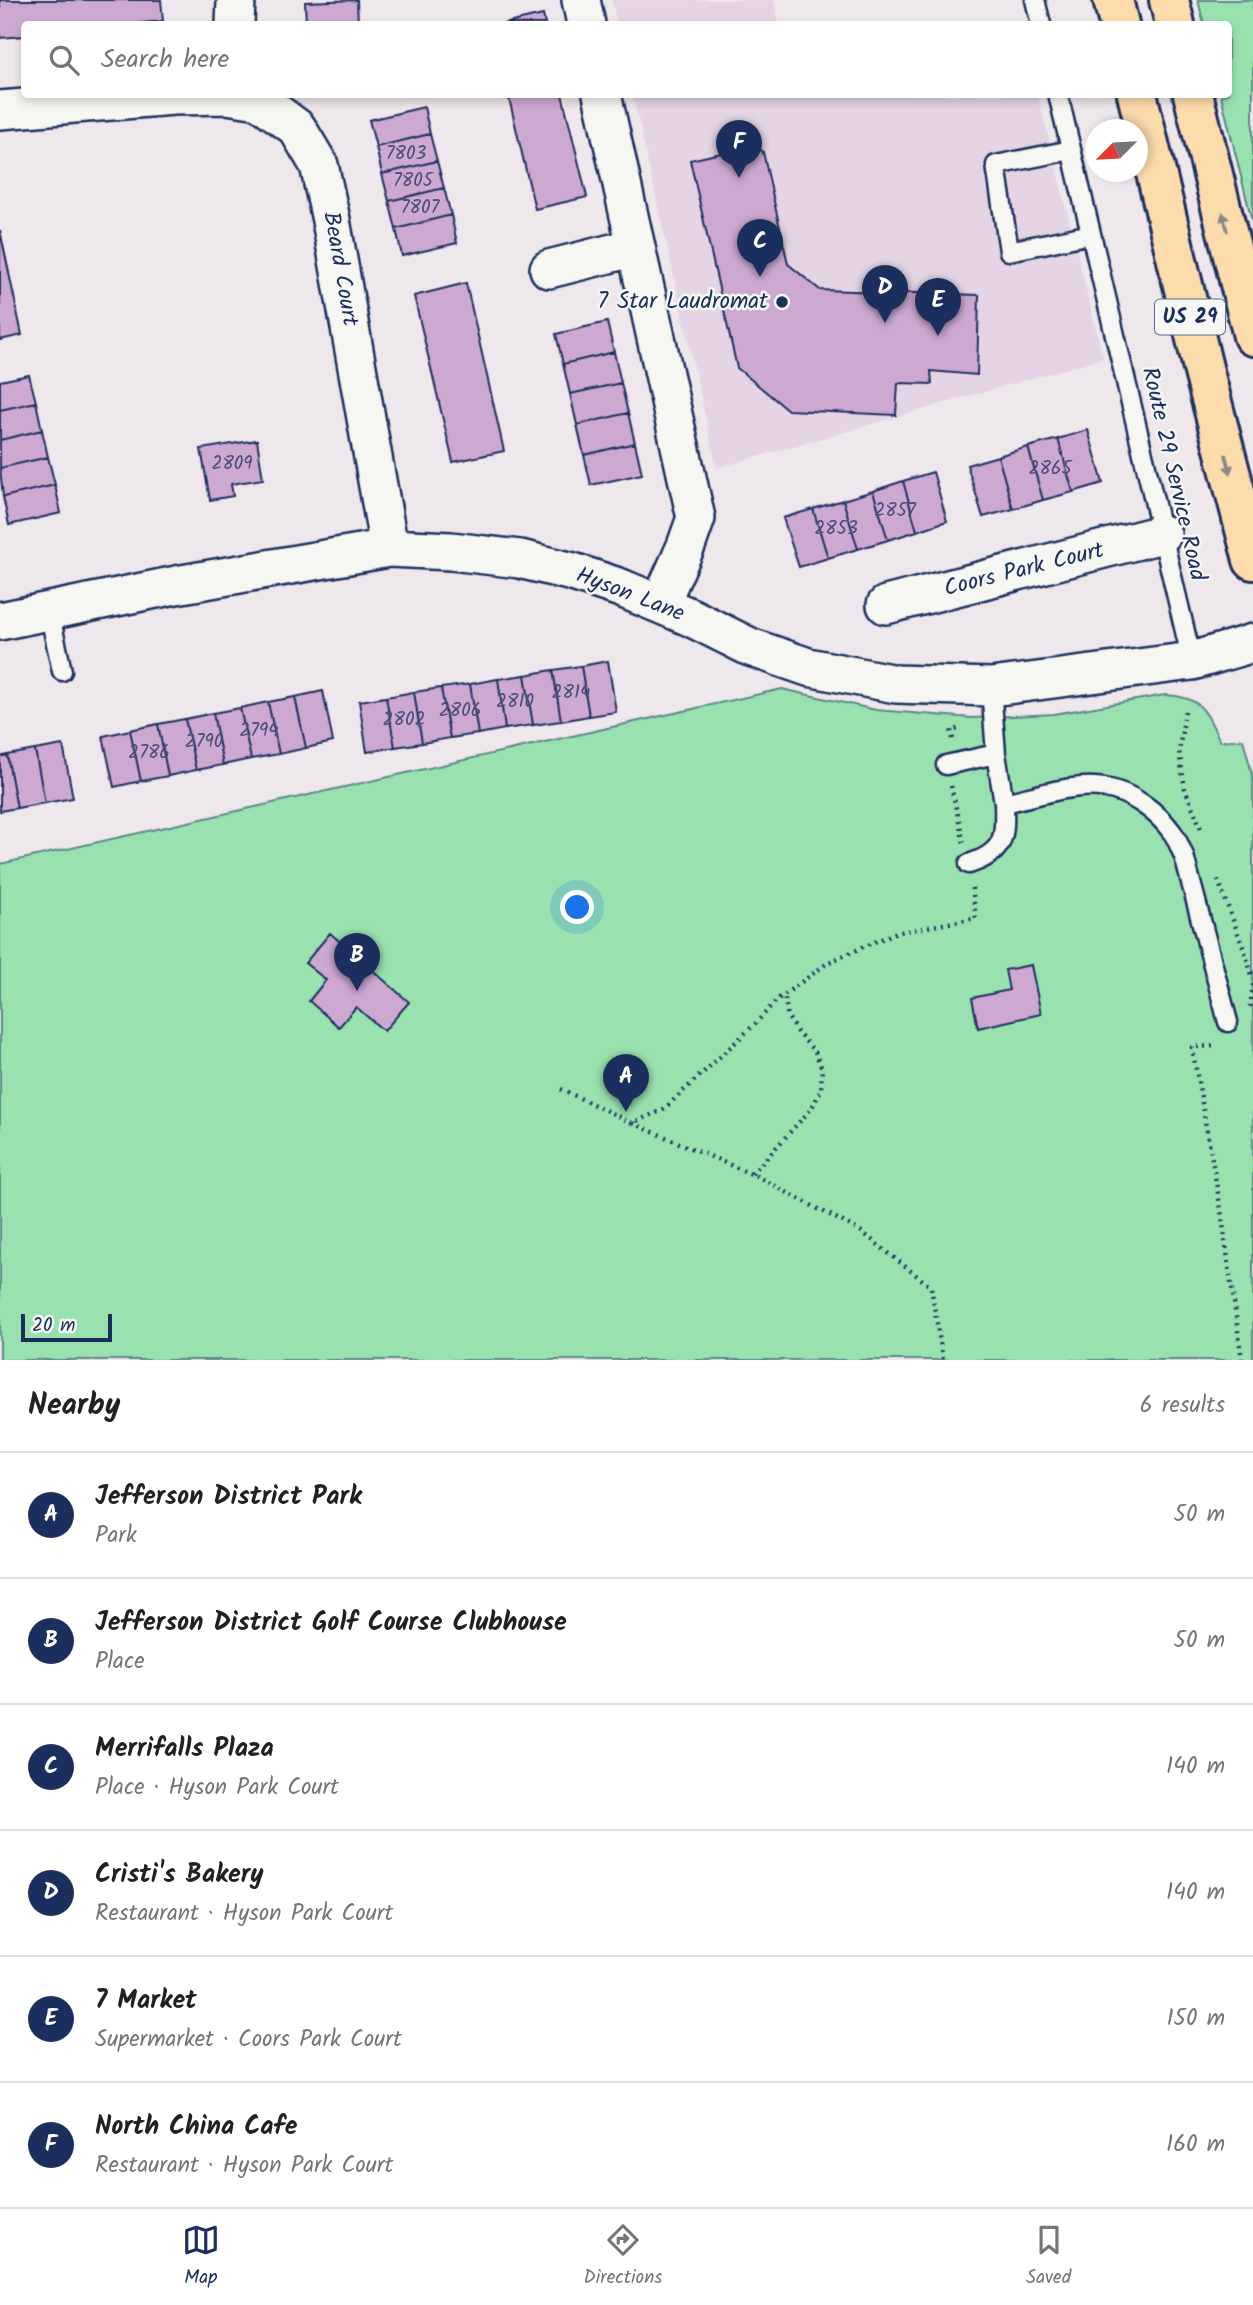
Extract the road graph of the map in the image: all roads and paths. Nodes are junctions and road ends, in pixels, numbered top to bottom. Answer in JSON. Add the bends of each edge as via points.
{"nodes":[{"id":1,"x":236,"y":0,"type":"edge"},
{"id":2,"x":581,"y":0,"type":"edge"},
{"id":3,"x":1035,"y":0,"type":"edge"},
{"id":4,"x":1113,"y":0,"type":"edge"},
{"id":5,"x":1169,"y":0,"type":"edge"},
{"id":6,"x":234,"y":21,"type":"edge"},
{"id":7,"x":585,"y":21,"type":"edge"},
{"id":8,"x":1040,"y":21,"type":"edge"},
{"id":9,"x":1118,"y":21,"type":"edge"},
{"id":10,"x":1174,"y":21,"type":"edge"},
{"id":11,"x":148,"y":98,"type":"edge"},
{"id":12,"x":246,"y":98,"type":"edge"},
{"id":13,"x":603,"y":98,"type":"edge"},
{"id":14,"x":1059,"y":98,"type":"edge"},
{"id":15,"x":1138,"y":98,"type":"edge"},
{"id":16,"x":1194,"y":98,"type":"edge"},
{"id":17,"x":0,"y":110,"type":"edge"},
{"id":18,"x":1071,"y":150,"type":"junction"},
{"id":19,"x":1091,"y":234,"type":"junction"},
{"id":20,"x":636,"y":247,"type":"junction"},
{"id":21,"x":549,"y":269,"type":"dead end"},
{"id":22,"x":1253,"y":336,"type":"edge"},
{"id":23,"x":1162,"y":534,"type":"junction"},
{"id":24,"x":389,"y":548,"type":"junction"},
{"id":25,"x":1253,"y":560,"type":"edge"},
{"id":26,"x":660,"y":604,"type":"junction"},
{"id":27,"x":886,"y":605,"type":"dead end"},
{"id":28,"x":49,"y":611,"type":"junction"},
{"id":29,"x":0,"y":621,"type":"edge"},
{"id":30,"x":1253,"y":643,"type":"edge"},
{"id":31,"x":1192,"y":660,"type":"junction"},
{"id":32,"x":62,"y":671,"type":"dead end"},
{"id":33,"x":991,"y":687,"type":"junction"},
{"id":34,"x":996,"y":754,"type":"junction"},
{"id":35,"x":946,"y":765,"type":"dead end"},
{"id":36,"x":950,"y":786,"type":"dead end"},
{"id":37,"x":1004,"y":803,"type":"junction"},
{"id":38,"x":967,"y":857,"type":"joint"},
{"id":39,"x":972,"y":888,"type":"dead end"},
{"id":40,"x":784,"y":994,"type":"junction"},
{"id":41,"x":1228,"y":1022,"type":"dead end"},
{"id":42,"x":1213,"y":1046,"type":"dead end"},
{"id":43,"x":561,"y":1089,"type":"dead end"},
{"id":44,"x":632,"y":1123,"type":"junction"},
{"id":45,"x":752,"y":1174,"type":"junction"},
{"id":46,"x":943,"y":1360,"type":"edge"},
{"id":47,"x":1242,"y":1360,"type":"edge"}],
"edges":[{"from":1,"to":6,"type":"street"},
{"from":2,"to":7,"type":"street"},
{"from":3,"to":8,"type":"lane"},
{"from":4,"to":9,"type":"main road"},
{"from":5,"to":10,"type":"main road"},
{"from":11,"to":17,"type":"street","name":"Beard Court"},
{"from":12,"to":24,"type":"street","name":"Beard Court","via":[[259,100],[297,128],[318,165]]},
{"from":13,"to":20,"type":"street"},
{"from":14,"to":18,"type":"lane","name":"Route 29 Service Road"},
{"from":15,"to":25,"type":"main road","number":"US 29","one_way":true},
{"from":22,"to":16,"type":"main road","number":"US 29","one_way":true},
{"from":18,"to":19,"type":"lane","name":"Route 29 Service Road"},
{"from":18,"to":19,"type":"lane","via":[[996,165],[1009,251]]},
{"from":19,"to":23,"type":"lane","name":"Route 29 Service Road"},
{"from":20,"to":21,"type":"street"},
{"from":20,"to":26,"type":"street","via":[[696,518]]},
{"from":23,"to":27,"type":"street","name":"Coors Park Court"},
{"from":23,"to":31,"type":"lane","name":"Route 29 Service Road"},
{"from":24,"to":26,"type":"street","name":"Hyson Lane","via":[[520,559],[621,587]]},
{"from":24,"to":28,"type":"street","name":"Hyson Lane"},
{"from":26,"to":33,"type":"street","name":"Hyson Lane","via":[[750,647],[808,667],[896,684]]},
{"from":28,"to":29,"type":"street","name":"Hyson Lane"},
{"from":28,"to":32,"type":"lane"},
{"from":30,"to":31,"type":"street","name":"Hyson Lane"},
{"from":31,"to":33,"type":"street","name":"Hyson Lane"},
{"from":33,"to":34,"type":"lane"},
{"from":34,"to":35,"type":"lane"},
{"from":34,"to":37,"type":"lane"},
{"from":36,"to":38,"type":"path"},
{"from":37,"to":38,"type":"lane","via":[[1005,835],[996,850],[987,858]]},
{"from":37,"to":41,"type":"lane","via":[[1104,787],[1157,815],[1173,832],[1184,856]]},
{"from":39,"to":40,"type":"path","via":[[976,918],[895,933],[829,962]]},
{"from":40,"to":44,"type":"path","via":[[663,1110]]},
{"from":40,"to":45,"type":"path","via":[[788,1017],[822,1069],[821,1090],[811,1109]]},
{"from":42,"to":47,"type":"path","via":[[1192,1047]]},
{"from":43,"to":44,"type":"path"},
{"from":44,"to":45,"type":"path"},
{"from":45,"to":46,"type":"path","via":[[862,1232],[931,1287]]}]}
